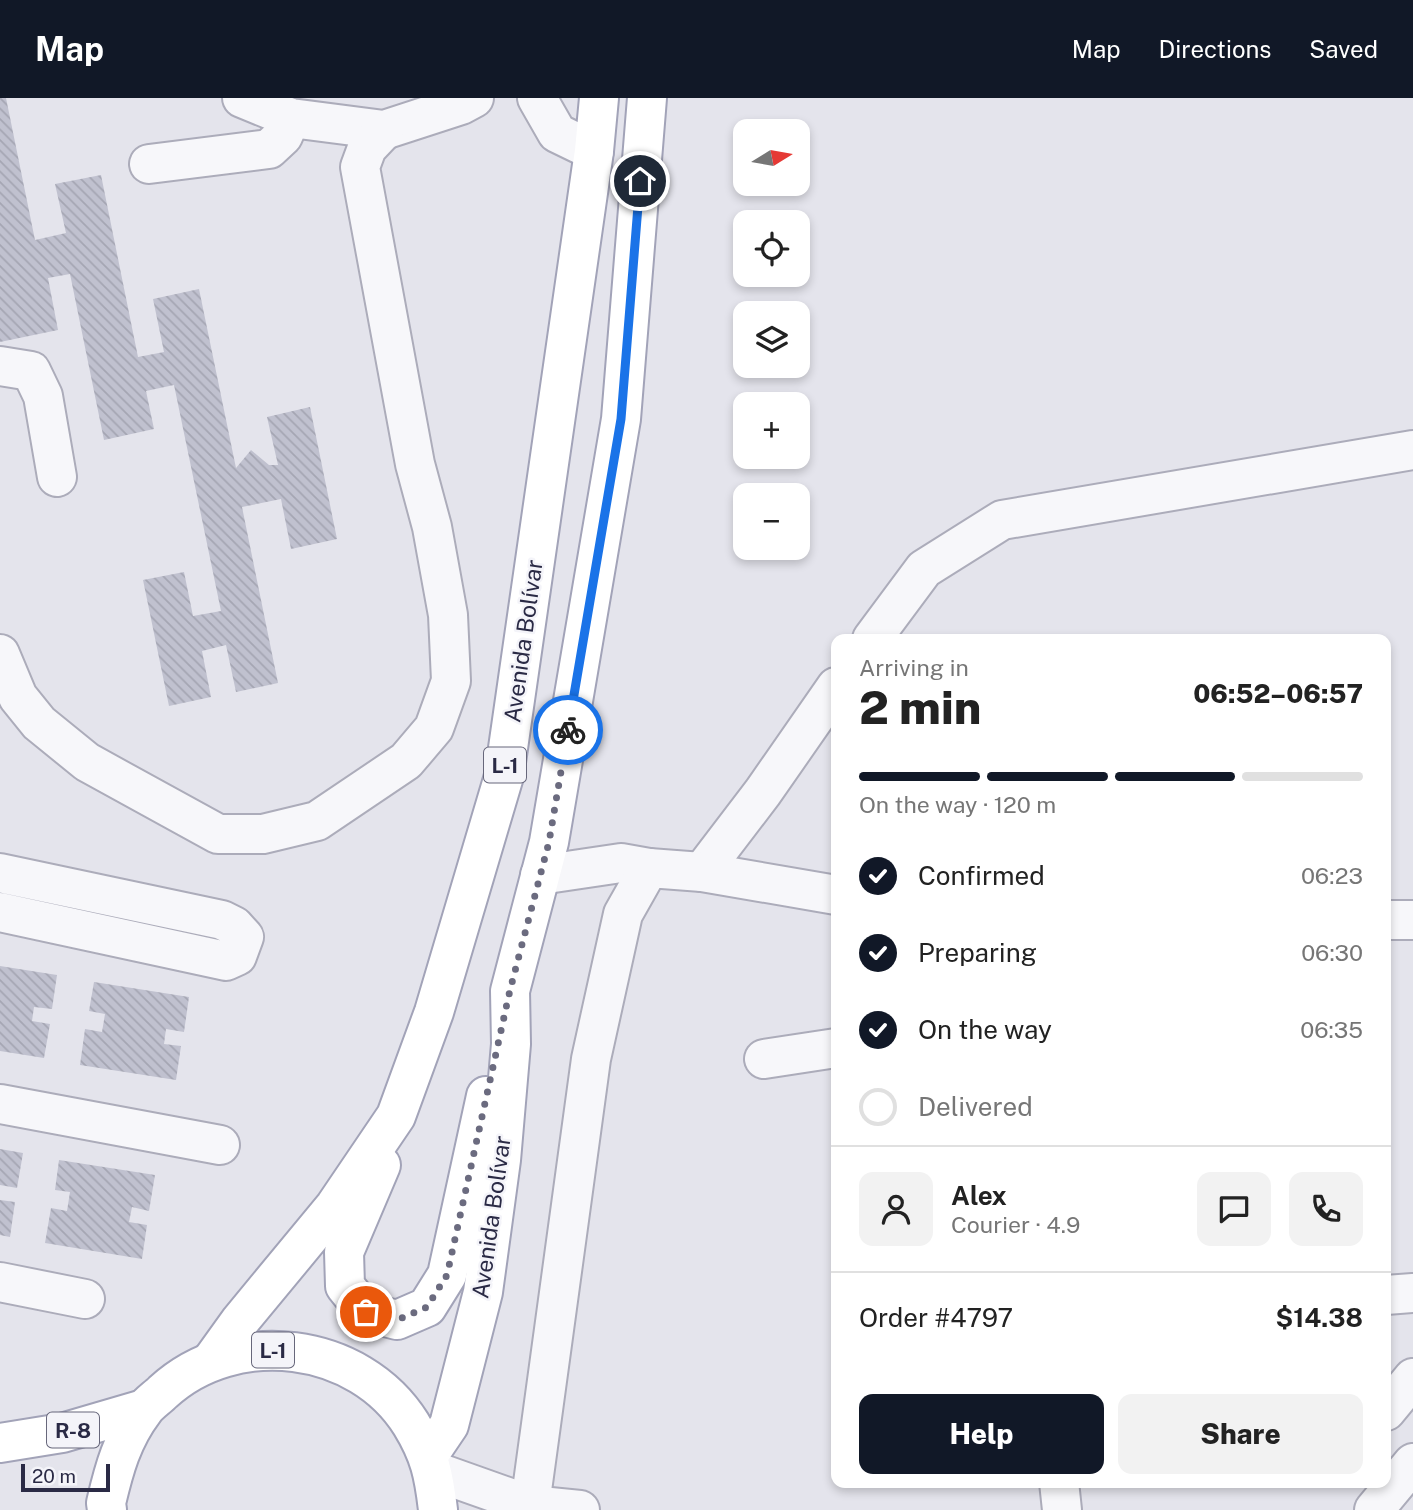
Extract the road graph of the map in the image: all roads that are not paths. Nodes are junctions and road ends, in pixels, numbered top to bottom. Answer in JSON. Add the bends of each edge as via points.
{"nodes":[{"id":1,"x":242,"y":98,"type":"edge"},
{"id":2,"x":474,"y":98,"type":"edge"},
{"id":3,"x":537,"y":98,"type":"edge"},
{"id":4,"x":599,"y":98,"type":"edge"},
{"id":5,"x":647,"y":98,"type":"edge"},
{"id":6,"x":291,"y":118,"type":"junction"},
{"id":7,"x":384,"y":130,"type":"junction"},
{"id":8,"x":594,"y":150,"type":"junction"},
{"id":9,"x":149,"y":164,"type":"dead end"},
{"id":10,"x":0,"y":366,"type":"edge"},
{"id":11,"x":1413,"y":450,"type":"edge"},
{"id":12,"x":57,"y":477,"type":"dead end"},
{"id":13,"x":876,"y":634,"type":"edge"},
{"id":14,"x":0,"y":654,"type":"edge"},
{"id":15,"x":831,"y":694,"type":"edge"},
{"id":16,"x":649,"y":867,"type":"junction"},
{"id":17,"x":702,"y":872,"type":"junction"},
{"id":18,"x":0,"y":873,"type":"edge"},
{"id":19,"x":540,"y":875,"type":"junction"},
{"id":20,"x":831,"y":894,"type":"edge"},
{"id":21,"x":0,"y":912,"type":"edge"},
{"id":22,"x":1391,"y":920,"type":"edge"},
{"id":23,"x":1413,"y":920,"type":"edge"},
{"id":24,"x":510,"y":990,"type":"junction"},
{"id":25,"x":831,"y":1049,"type":"edge"},
{"id":26,"x":764,"y":1059,"type":"dead end"},
{"id":27,"x":0,"y":1104,"type":"edge"},
{"id":28,"x":396,"y":1116,"type":"junction"},
{"id":29,"x":220,"y":1145,"type":"dead end"},
{"id":30,"x":0,"y":1282,"type":"edge"},
{"id":31,"x":1413,"y":1293,"type":"edge"},
{"id":32,"x":1391,"y":1294,"type":"edge"},
{"id":33,"x":85,"y":1299,"type":"dead end"},
{"id":34,"x":212,"y":1360,"type":"junction"},
{"id":35,"x":1413,"y":1378,"type":"edge"},
{"id":36,"x":1391,"y":1405,"type":"edge"},
{"id":37,"x":145,"y":1409,"type":"junction"},
{"id":38,"x":0,"y":1443,"type":"edge"},
{"id":39,"x":431,"y":1463,"type":"junction"},
{"id":40,"x":1413,"y":1463,"type":"edge"},
{"id":41,"x":1060,"y":1488,"type":"edge"},
{"id":42,"x":530,"y":1505,"type":"junction"},
{"id":43,"x":107,"y":1510,"type":"edge"},
{"id":44,"x":438,"y":1510,"type":"edge"},
{"id":45,"x":580,"y":1510,"type":"edge"},
{"id":46,"x":1062,"y":1510,"type":"edge"},
{"id":47,"x":1374,"y":1510,"type":"edge"}],
"edges":[{"from":1,"to":6,"type":"street"},
{"from":2,"to":7,"type":"street"},
{"from":3,"to":8,"type":"street","via":[[557,132]]},
{"from":4,"to":8,"type":"main road","name":"Avenida Bolívar","number":"L-1"},
{"from":5,"to":19,"type":"main road","name":"Avenida Bolívar","number":"L-1","via":[[621,419]]},
{"from":6,"to":7,"type":"street"},
{"from":6,"to":9,"type":"street","via":[[283,136],[269,149]]},
{"from":7,"to":14,"type":"street","via":[[367,148],[360,167],[415,464],[449,615],[451,681],[434,728],[406,761],[317,821],[263,834],[218,834],[86,762],[38,723],[18,697]]},
{"from":8,"to":28,"type":"main road","name":"Avenida Bolívar","number":"L-1","via":[[504,776],[434,1012]]},
{"from":10,"to":12,"type":"street","via":[[31,371],[43,396]]},
{"from":11,"to":13,"type":"street","via":[[1002,520],[924,569]]},
{"from":15,"to":17,"type":"street"},
{"from":16,"to":17,"type":"street"},
{"from":16,"to":19,"type":"street","via":[[621,863]]},
{"from":16,"to":42,"type":"street","via":[[623,914],[591,1059]]},
{"from":17,"to":20,"type":"street"},
{"from":18,"to":21,"type":"street","via":[[222,920],[244,937],[237,956],[226,961]]},
{"from":19,"to":24,"type":"main road","name":"Avenida Bolívar","number":"L-1"},
{"from":22,"to":23,"type":"street"},
{"from":24,"to":28,"type":"main road","via":[[447,1275],[427,1307],[397,1320],[366,1312],[345,1286],[344,1252],[390,1144]]},
{"from":24,"to":39,"type":"main road","name":"Avenida Bolívar","number":"L-1","via":[[511,1044],[501,1160],[483,1292],[449,1425]]},
{"from":25,"to":26,"type":"street"},
{"from":27,"to":29,"type":"street"},
{"from":28,"to":34,"type":"main road","name":"Avenida Bolívar","number":"L-1","via":[[335,1206]]},
{"from":30,"to":33,"type":"street"},
{"from":31,"to":32,"type":"street"},
{"from":34,"to":37,"type":"main road","number":"L-1","via":[[175,1381]]},
{"from":34,"to":39,"type":"main road","number":"L-1","via":[[248,1351],[285,1350],[322,1357],[356,1371],[386,1394],[411,1423]]},
{"from":35,"to":36,"type":"street"},
{"from":37,"to":38,"type":"main road","number":"R-8","via":[[62,1433]]},
{"from":37,"to":43,"type":"main road","number":"L-1","via":[[118,1453]]},
{"from":39,"to":42,"type":"street"},
{"from":39,"to":44,"type":"main road","number":"L-1"},
{"from":40,"to":47,"type":"street"},
{"from":41,"to":46,"type":"street"},
{"from":42,"to":45,"type":"street"}]}
